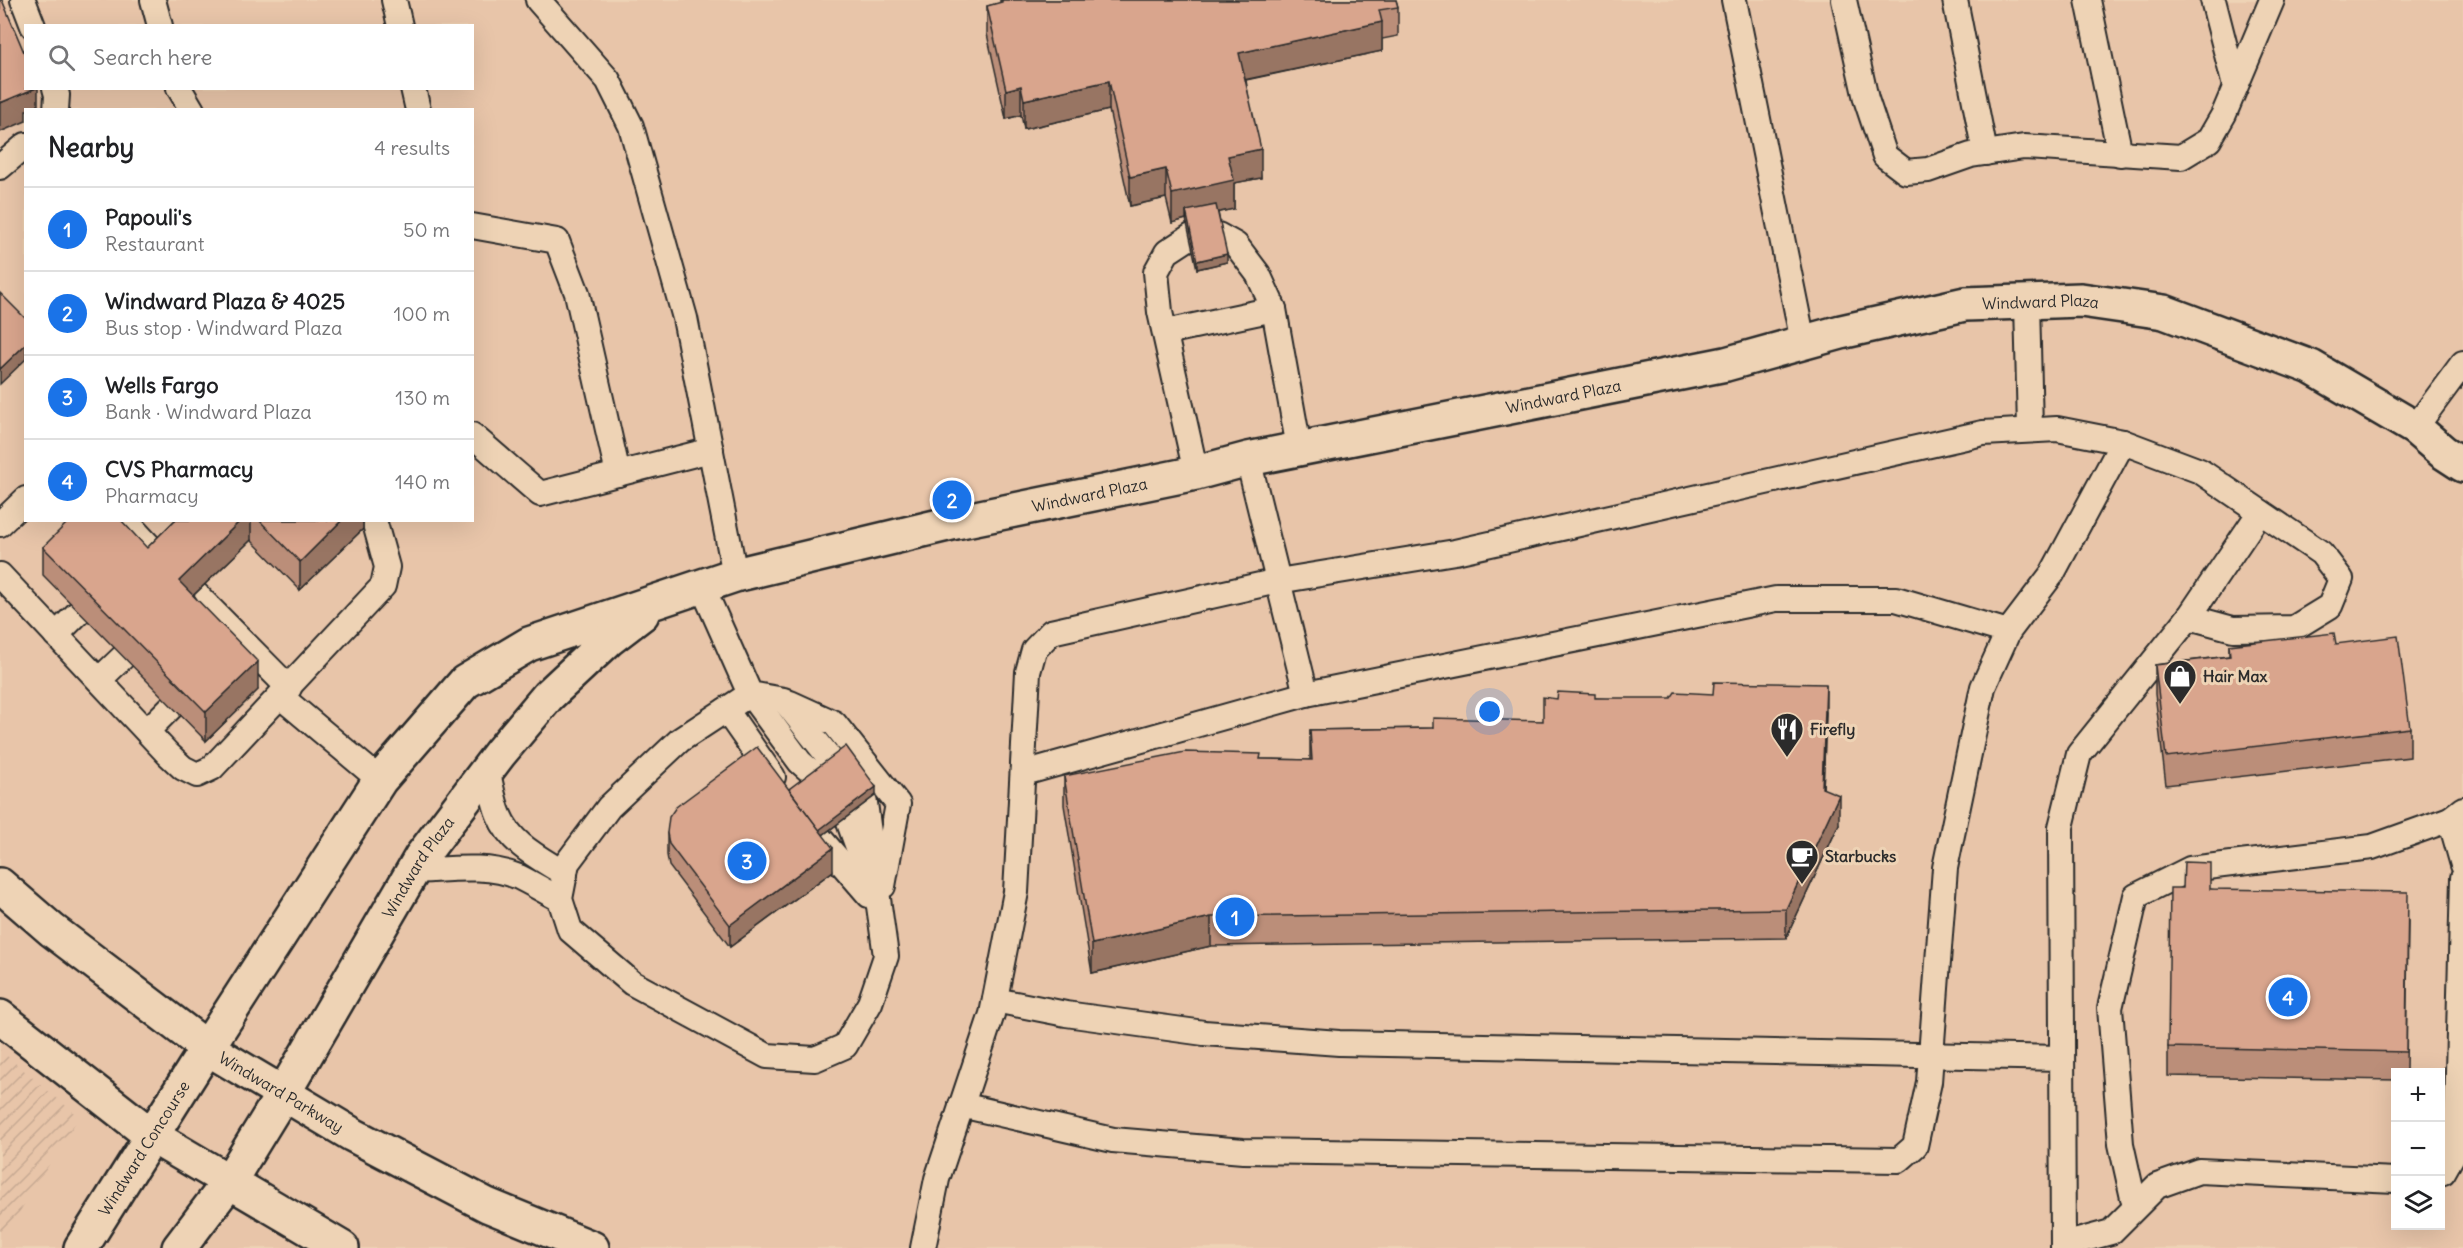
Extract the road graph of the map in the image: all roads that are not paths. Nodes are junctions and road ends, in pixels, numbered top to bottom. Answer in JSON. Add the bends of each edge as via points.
{"nodes":[{"id":1,"x":23,"y":0,"type":"edge"},
{"id":2,"x":153,"y":0,"type":"edge"},
{"id":3,"x":394,"y":0,"type":"edge"},
{"id":4,"x":538,"y":0,"type":"edge"},
{"id":5,"x":1734,"y":0,"type":"edge"},
{"id":6,"x":1844,"y":0,"type":"edge"},
{"id":7,"x":1955,"y":0,"type":"edge"},
{"id":8,"x":2088,"y":0,"type":"edge"},
{"id":9,"x":2213,"y":0,"type":"edge"},
{"id":10,"x":2272,"y":0,"type":"edge"},
{"id":11,"x":32,"y":24,"type":"edge"},
{"id":12,"x":159,"y":24,"type":"edge"},
{"id":13,"x":400,"y":24,"type":"edge"},
{"id":14,"x":2235,"y":86,"type":"junction"},
{"id":15,"x":56,"y":90,"type":"edge"},
{"id":16,"x":180,"y":90,"type":"edge"},
{"id":17,"x":413,"y":90,"type":"edge"},
{"id":18,"x":56,"y":108,"type":"edge"},
{"id":19,"x":191,"y":108,"type":"edge"},
{"id":20,"x":418,"y":108,"type":"edge"},
{"id":21,"x":24,"y":147,"type":"edge"},
{"id":22,"x":1985,"y":153,"type":"junction"},
{"id":23,"x":2120,"y":153,"type":"junction"},
{"id":24,"x":0,"y":167,"type":"edge"},
{"id":25,"x":474,"y":226,"type":"edge"},
{"id":26,"x":2027,"y":302,"type":"junction"},
{"id":27,"x":1274,"y":309,"type":"junction"},
{"id":28,"x":1166,"y":332,"type":"junction"},
{"id":29,"x":1803,"y":342,"type":"junction"},
{"id":30,"x":2463,"y":363,"type":"edge"},
{"id":31,"x":2415,"y":428,"type":"junction"},
{"id":32,"x":2030,"y":430,"type":"junction"},
{"id":33,"x":474,"y":437,"type":"edge"},
{"id":34,"x":2124,"y":442,"type":"junction"},
{"id":35,"x":1299,"y":448,"type":"junction"},
{"id":36,"x":711,"y":450,"type":"junction"},
{"id":37,"x":2453,"y":458,"type":"edge"},
{"id":38,"x":1248,"y":459,"type":"junction"},
{"id":39,"x":1196,"y":473,"type":"junction"},
{"id":40,"x":618,"y":474,"type":"junction"},
{"id":41,"x":2463,"y":481,"type":"edge"},
{"id":42,"x":24,"y":501,"type":"edge"},
{"id":43,"x":2260,"y":512,"type":"junction"},
{"id":44,"x":126,"y":522,"type":"edge"},
{"id":45,"x":375,"y":522,"type":"edge"},
{"id":46,"x":0,"y":524,"type":"edge"},
{"id":47,"x":147,"y":555,"type":"edge"},
{"id":48,"x":0,"y":575,"type":"edge"},
{"id":49,"x":735,"y":575,"type":"junction"},
{"id":50,"x":1278,"y":581,"type":"junction"},
{"id":51,"x":702,"y":586,"type":"junction"},
{"id":52,"x":196,"y":594,"type":"edge"},
{"id":53,"x":663,"y":598,"type":"junction"},
{"id":54,"x":79,"y":612,"type":"edge"},
{"id":55,"x":2189,"y":616,"type":"junction"},
{"id":56,"x":2008,"y":632,"type":"junction"},
{"id":57,"x":56,"y":635,"type":"junction"},
{"id":58,"x":123,"y":657,"type":"edge"},
{"id":59,"x":99,"y":680,"type":"junction"},
{"id":60,"x":284,"y":692,"type":"junction"},
{"id":61,"x":1306,"y":694,"type":"junction"},
{"id":62,"x":784,"y":700,"type":"junction"},
{"id":63,"x":739,"y":702,"type":"junction"},
{"id":64,"x":172,"y":706,"type":"edge"},
{"id":65,"x":147,"y":731,"type":"junction"},
{"id":66,"x":487,"y":769,"type":"junction"},
{"id":67,"x":1024,"y":773,"type":"junction"},
{"id":68,"x":380,"y":780,"type":"junction"},
{"id":69,"x":2456,"y":814,"type":"edge"},
{"id":70,"x":2463,"y":865,"type":"edge"},
{"id":71,"x":413,"y":871,"type":"junction"},
{"id":72,"x":566,"y":874,"type":"junction"},
{"id":73,"x":2463,"y":878,"type":"edge"},
{"id":74,"x":0,"y":885,"type":"edge"},
{"id":75,"x":560,"y":899,"type":"junction"},
{"id":76,"x":879,"y":906,"type":"junction"},
{"id":77,"x":995,"y":1000,"type":"junction"},
{"id":78,"x":0,"y":1017,"type":"edge"},
{"id":79,"x":207,"y":1048,"type":"junction"},
{"id":80,"x":1931,"y":1056,"type":"junction"},
{"id":81,"x":2062,"y":1058,"type":"junction"},
{"id":82,"x":283,"y":1094,"type":"junction"},
{"id":83,"x":961,"y":1105,"type":"junction"},
{"id":84,"x":152,"y":1136,"type":"junction"},
{"id":85,"x":2445,"y":1170,"type":"edge"},
{"id":86,"x":2391,"y":1180,"type":"edge"},
{"id":87,"x":229,"y":1182,"type":"junction"},
{"id":88,"x":2135,"y":1207,"type":"junction"},
{"id":89,"x":2063,"y":1246,"type":"edge"},
{"id":90,"x":81,"y":1248,"type":"edge"},
{"id":91,"x":179,"y":1248,"type":"edge"},
{"id":92,"x":342,"y":1248,"type":"edge"},
{"id":93,"x":592,"y":1248,"type":"edge"},
{"id":94,"x":923,"y":1248,"type":"edge"}],
"edges":[{"from":1,"to":11,"type":"lane"},
{"from":2,"to":12,"type":"lane"},
{"from":3,"to":13,"type":"lane"},
{"from":4,"to":36,"type":"lane","via":[[608,80],[631,126],[686,318]]},
{"from":5,"to":29,"type":"lane"},
{"from":6,"to":22,"type":"lane","via":[[1866,99],[1885,156],[1906,172],[1928,170]]},
{"from":7,"to":22,"type":"lane"},
{"from":8,"to":23,"type":"lane"},
{"from":9,"to":14,"type":"lane"},
{"from":10,"to":14,"type":"lane"},
{"from":14,"to":23,"type":"lane","via":[[2208,140],[2181,157]]},
{"from":15,"to":18,"type":"lane"},
{"from":16,"to":19,"type":"lane"},
{"from":17,"to":20,"type":"lane"},
{"from":21,"to":24,"type":"lane"},
{"from":22,"to":23,"type":"lane","via":[[2024,147]]},
{"from":25,"to":40,"type":"lane","via":[[557,241],[577,293]]},
{"from":26,"to":29,"type":"street","name":"Windward Plaza","via":[[1965,304]]},
{"from":26,"to":31,"type":"street","name":"Windward Plaza","via":[[2081,300],[2164,312],[2311,367]]},
{"from":26,"to":32,"type":"lane"},
{"from":27,"to":28,"type":"lane"},
{"from":27,"to":28,"type":"lane","via":[[1258,274],[1236,245],[1218,235],[1193,235],[1167,252],[1156,272]]},
{"from":27,"to":35,"type":"lane"},
{"from":28,"to":39,"type":"lane"},
{"from":29,"to":35,"type":"street","name":"Windward Plaza","via":[[1726,364]]},
{"from":30,"to":31,"type":"lane"},
{"from":31,"to":37,"type":"street","name":"Windward Plaza"},
{"from":32,"to":34,"type":"lane","via":[[2057,429]]},
{"from":32,"to":50,"type":"lane","via":[[1983,433],[1455,552]]},
{"from":33,"to":40,"type":"lane","via":[[540,494]]},
{"from":34,"to":43,"type":"lane","via":[[2200,471]]},
{"from":34,"to":56,"type":"lane","via":[[2052,574]]},
{"from":35,"to":38,"type":"street","name":"Windward Plaza"},
{"from":36,"to":40,"type":"lane"},
{"from":36,"to":49,"type":"lane"},
{"from":37,"to":41,"type":"street","name":"Windward Plaza"},
{"from":38,"to":39,"type":"street","name":"Windward Plaza"},
{"from":38,"to":50,"type":"lane"},
{"from":39,"to":49,"type":"street","name":"Windward Plaza","via":[[956,522]]},
{"from":42,"to":46,"type":"lane"},
{"from":43,"to":55,"type":"lane"},
{"from":43,"to":55,"type":"lane","via":[[2321,553],[2341,579],[2330,606],[2294,628],[2232,629]]},
{"from":44,"to":47,"type":"lane"},
{"from":45,"to":60,"type":"lane","via":[[387,567],[383,586]]},
{"from":48,"to":57,"type":"lane"},
{"from":49,"to":51,"type":"street","name":"Windward Plaza"},
{"from":50,"to":61,"type":"lane"},
{"from":50,"to":67,"type":"lane","via":[[1051,632],[1034,650],[1028,672]]},
{"from":51,"to":53,"type":"street","name":"Windward Plaza"},
{"from":51,"to":63,"type":"lane"},
{"from":52,"to":60,"type":"lane","via":[[233,648]]},
{"from":53,"to":66,"type":"street","name":"Windward Plaza","via":[[608,640],[548,696]]},
{"from":53,"to":68,"type":"street","name":"Windward Plaza","via":[[529,644],[465,682]]},
{"from":54,"to":57,"type":"lane"},
{"from":55,"to":81,"type":"lane","via":[[2079,754],[2061,827]]},
{"from":56,"to":61,"type":"lane","via":[[1896,599],[1776,599]]},
{"from":56,"to":80,"type":"lane","via":[[1983,687],[1945,868]]},
{"from":57,"to":59,"type":"lane"},
{"from":58,"to":59,"type":"lane"},
{"from":59,"to":65,"type":"lane"},
{"from":60,"to":65,"type":"lane","via":[[212,768],[197,775],[183,768]]},
{"from":60,"to":68,"type":"lane"},
{"from":61,"to":67,"type":"lane"},
{"from":62,"to":63,"type":"lane"},
{"from":62,"to":76,"type":"lane","via":[[865,803]]},
{"from":62,"to":76,"type":"lane","via":[[834,723],[898,804]]},
{"from":63,"to":72,"type":"lane","via":[[680,740],[609,807],[567,863]]},
{"from":63,"to":76,"type":"lane","via":[[832,828]]},
{"from":63,"to":76,"type":"lane","via":[[794,805]]},
{"from":64,"to":65,"type":"lane"},
{"from":66,"to":71,"type":"street","name":"Windward Plaza"},
{"from":66,"to":72,"type":"lane","via":[[498,814],[508,832],[528,851]]},
{"from":67,"to":77,"type":"lane","via":[[1016,892]]},
{"from":68,"to":79,"type":"street","name":"Windward Plaza"},
{"from":69,"to":70,"type":"lane"},
{"from":69,"to":88,"type":"lane","via":[[2372,847],[2190,869],[2136,896],[2110,1008],[2121,1144]]},
{"from":71,"to":75,"type":"lane","via":[[498,871]]},
{"from":71,"to":82,"type":"street","name":"Windward Plaza"},
{"from":72,"to":75,"type":"lane"},
{"from":73,"to":85,"type":"lane","via":[[2456,1149]]},
{"from":74,"to":79,"type":"street","name":"Windward Parkway","via":[[52,930]]},
{"from":75,"to":76,"type":"lane","via":[[570,930],[632,983],[767,1056],[815,1059],[845,1046],[870,1003],[886,956]]},
{"from":77,"to":80,"type":"lane","via":[[1204,1033],[1339,1043]]},
{"from":77,"to":83,"type":"lane"},
{"from":78,"to":84,"type":"street"},
{"from":79,"to":82,"type":"street","name":"Windward Parkway"},
{"from":79,"to":84,"type":"street","name":"Windward Concourse"},
{"from":80,"to":81,"type":"lane"},
{"from":80,"to":83,"type":"lane","via":[[1915,1146],[1899,1160],[1243,1151],[1113,1140]]},
{"from":81,"to":89,"type":"lane"},
{"from":82,"to":87,"type":"street","name":"Windward Plaza"},
{"from":82,"to":93,"type":"street","name":"Windward Parkway","via":[[487,1205]]},
{"from":83,"to":94,"type":"lane","via":[[937,1179]]},
{"from":84,"to":87,"type":"street"},
{"from":84,"to":90,"type":"street","name":"Windward Concourse"},
{"from":86,"to":88,"type":"lane","via":[[2199,1171],[2157,1186]]},
{"from":87,"to":91,"type":"street"},
{"from":87,"to":92,"type":"street"},
{"from":88,"to":89,"type":"lane","via":[[2111,1232]]}]}
